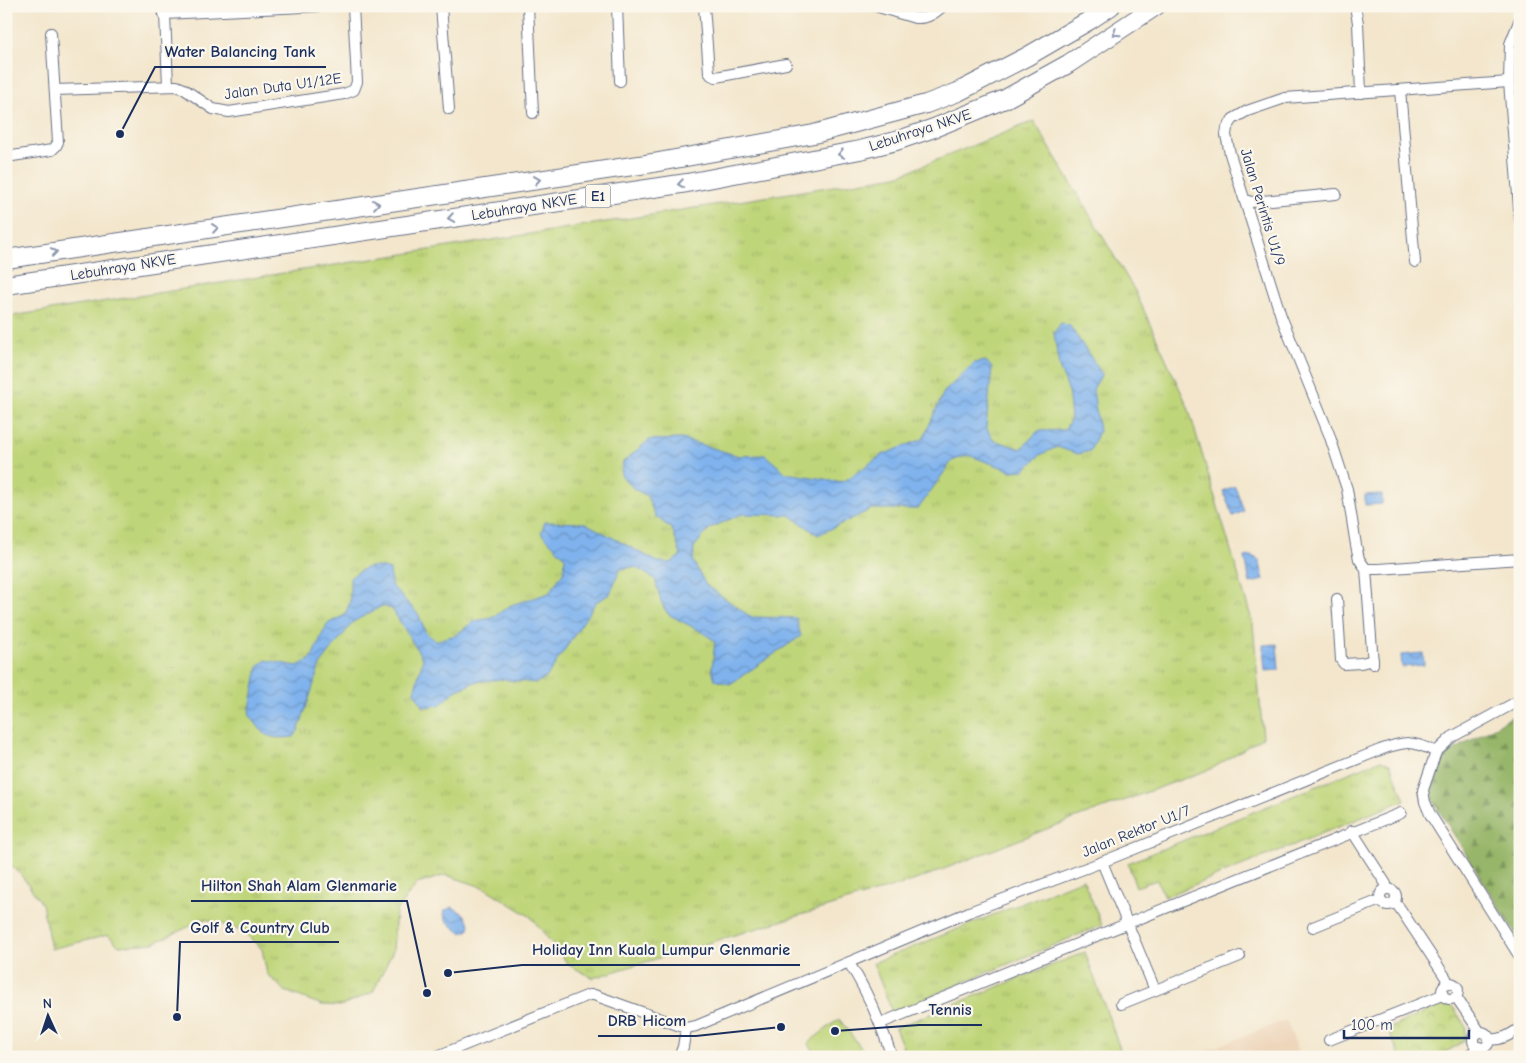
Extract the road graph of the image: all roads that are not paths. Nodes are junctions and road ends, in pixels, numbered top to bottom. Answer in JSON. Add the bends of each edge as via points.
{"nodes":[{"id":1,"x":323,"y":6,"type":"edge"},
{"id":2,"x":353,"y":6,"type":"edge"},
{"id":3,"x":441,"y":6,"type":"edge"},
{"id":4,"x":528,"y":6,"type":"edge"},
{"id":5,"x":617,"y":6,"type":"edge"},
{"id":6,"x":704,"y":6,"type":"edge"},
{"id":7,"x":875,"y":6,"type":"edge"},
{"id":8,"x":943,"y":6,"type":"edge"},
{"id":9,"x":1110,"y":6,"type":"edge"},
{"id":10,"x":1156,"y":6,"type":"edge"},
{"id":11,"x":1355,"y":6,"type":"edge"},
{"id":12,"x":165,"y":10,"type":"edge"},
{"id":13,"x":932,"y":11,"type":"edge"},
{"id":14,"x":1520,"y":19,"type":"edge"},
{"id":15,"x":51,"y":33,"type":"dead end"},
{"id":16,"x":786,"y":64,"type":"dead end"},
{"id":17,"x":620,"y":81,"type":"dead end"},
{"id":18,"x":1508,"y":82,"type":"junction"},
{"id":19,"x":168,"y":85,"type":"junction"},
{"id":20,"x":55,"y":90,"type":"junction"},
{"id":21,"x":1400,"y":90,"type":"junction"},
{"id":22,"x":1361,"y":93,"type":"junction"},
{"id":23,"x":449,"y":109,"type":"dead end"},
{"id":24,"x":533,"y":113,"type":"dead end"},
{"id":25,"x":1517,"y":150,"type":"edge"},
{"id":26,"x":6,"y":157,"type":"edge"},
{"id":27,"x":1336,"y":194,"type":"dead end"},
{"id":28,"x":1245,"y":200,"type":"junction"},
{"id":29,"x":1520,"y":221,"type":"edge"},
{"id":30,"x":6,"y":259,"type":"edge"},
{"id":31,"x":1415,"y":262,"type":"dead end"},
{"id":32,"x":6,"y":285,"type":"edge"},
{"id":33,"x":1520,"y":559,"type":"edge"},
{"id":34,"x":1366,"y":569,"type":"junction"},
{"id":35,"x":1337,"y":600,"type":"dead end"},
{"id":36,"x":1520,"y":700,"type":"edge"},
{"id":37,"x":1436,"y":752,"type":"junction"},
{"id":38,"x":1401,"y":813,"type":"dead end"},
{"id":39,"x":1352,"y":831,"type":"junction"},
{"id":40,"x":1102,"y":862,"type":"junction"},
{"id":41,"x":1386,"y":888,"type":"junction"},
{"id":42,"x":1380,"y":900,"type":"junction"},
{"id":43,"x":1394,"y":902,"type":"junction"},
{"id":44,"x":1128,"y":922,"type":"junction"},
{"id":45,"x":1313,"y":927,"type":"dead end"},
{"id":46,"x":1240,"y":956,"type":"dead end"},
{"id":47,"x":1520,"y":957,"type":"edge"},
{"id":48,"x":849,"y":962,"type":"junction"},
{"id":49,"x":1447,"y":984,"type":"junction"},
{"id":50,"x":1155,"y":990,"type":"junction"},
{"id":51,"x":1442,"y":995,"type":"junction"},
{"id":52,"x":1456,"y":997,"type":"junction"},
{"id":53,"x":1121,"y":1004,"type":"dead end"},
{"id":54,"x":881,"y":1023,"type":"junction"},
{"id":55,"x":686,"y":1028,"type":"junction"},
{"id":56,"x":1520,"y":1028,"type":"edge"},
{"id":57,"x":1480,"y":1032,"type":"junction"},
{"id":58,"x":1489,"y":1039,"type":"junction"},
{"id":59,"x":1329,"y":1040,"type":"dead end"},
{"id":60,"x":1479,"y":1048,"type":"junction"},
{"id":61,"x":435,"y":1057,"type":"edge"},
{"id":62,"x":679,"y":1057,"type":"edge"},
{"id":63,"x":892,"y":1057,"type":"edge"},
{"id":64,"x":1468,"y":1057,"type":"edge"}],
"edges":[{"from":1,"to":12,"type":"street"},
{"from":2,"to":19,"type":"street","name":"Jalan Duta U1/12E","via":[[357,82],[354,90],[229,112],[213,109],[184,89]]},
{"from":3,"to":23,"type":"street"},
{"from":4,"to":24,"type":"street"},
{"from":5,"to":17,"type":"street"},
{"from":6,"to":16,"type":"street","via":[[710,75],[716,77]]},
{"from":7,"to":13,"type":"street","via":[[915,18]]},
{"from":8,"to":13,"type":"street"},
{"from":30,"to":9,"type":"highway","name":"Lebuhraya NKVE","number":"E1","one_way":true,"via":[[653,163],[814,134],[926,104],[958,92],[1028,56]]},
{"from":10,"to":32,"type":"highway","name":"Lebuhraya NKVE","number":"E1","one_way":true,"via":[[1068,64],[1005,99],[934,128],[860,150],[687,183]]},
{"from":11,"to":22,"type":"street"},
{"from":12,"to":19,"type":"street"},
{"from":14,"to":18,"type":"street","via":[[1510,44]]},
{"from":15,"to":20,"type":"street"},
{"from":18,"to":21,"type":"street","name":"Jalan Perintis U1/9"},
{"from":18,"to":25,"type":"street"},
{"from":19,"to":20,"type":"street"},
{"from":20,"to":26,"type":"street","via":[[56,146],[52,150]]},
{"from":21,"to":22,"type":"street","name":"Jalan Perintis U1/9"},
{"from":21,"to":31,"type":"street"},
{"from":22,"to":28,"type":"street","name":"Jalan Perintis U1/9","via":[[1285,98],[1233,119],[1226,128],[1226,135]]},
{"from":25,"to":29,"type":"street"},
{"from":27,"to":28,"type":"street"},
{"from":28,"to":34,"type":"street","name":"Jalan Perintis U1/9","via":[[1281,316],[1329,434],[1347,489],[1359,559]]},
{"from":33,"to":34,"type":"street"},
{"from":34,"to":35,"type":"street","name":"Jalan Perintis U1/9","via":[[1373,662],[1344,664],[1341,660]]},
{"from":36,"to":37,"type":"street","via":[[1452,737]]},
{"from":37,"to":40,"type":"street","name":"Jalan Rektor U1/7","via":[[1423,746],[1401,743]]},
{"from":37,"to":47,"type":"street","via":[[1423,790],[1425,802]]},
{"from":38,"to":39,"type":"street"},
{"from":39,"to":41,"type":"street"},
{"from":39,"to":44,"type":"street"},
{"from":40,"to":44,"type":"street"},
{"from":40,"to":48,"type":"street","name":"Jalan Rektor U1/7"},
{"from":41,"to":42,"type":"street","via":[[1380,893]]},
{"from":41,"to":43,"type":"street","via":[[1395,893]]},
{"from":42,"to":43,"type":"street","via":[[1386,905]]},
{"from":42,"to":45,"type":"street"},
{"from":43,"to":49,"type":"street","via":[[1441,970]]},
{"from":44,"to":50,"type":"street"},
{"from":44,"to":54,"type":"street"},
{"from":46,"to":50,"type":"street"},
{"from":48,"to":54,"type":"street"},
{"from":48,"to":55,"type":"street","name":"Jalan Rektor U1/7"},
{"from":49,"to":51,"type":"street","via":[[1442,988]]},
{"from":49,"to":52,"type":"street","via":[[1456,987]]},
{"from":50,"to":53,"type":"street"},
{"from":51,"to":52,"type":"street","via":[[1448,999]]},
{"from":51,"to":59,"type":"street"},
{"from":52,"to":57,"type":"street"},
{"from":54,"to":63,"type":"street"},
{"from":55,"to":61,"type":"street","via":[[589,995]]},
{"from":55,"to":62,"type":"street"},
{"from":56,"to":58,"type":"street","via":[[1500,1039]]},
{"from":57,"to":58,"type":"street"},
{"from":57,"to":60,"type":"street","via":[[1473,1039]]},
{"from":58,"to":60,"type":"street","via":[[1486,1046]]},
{"from":60,"to":64,"type":"street"}]}
